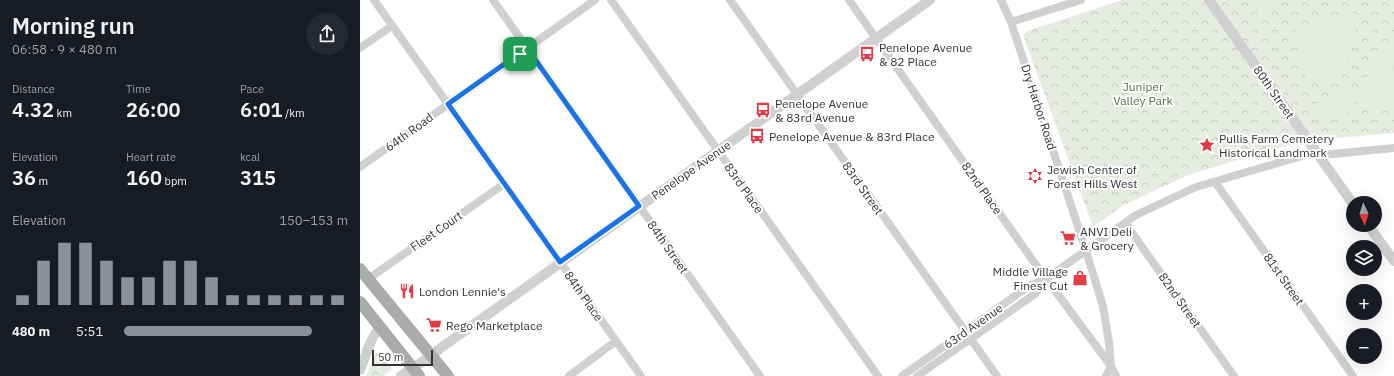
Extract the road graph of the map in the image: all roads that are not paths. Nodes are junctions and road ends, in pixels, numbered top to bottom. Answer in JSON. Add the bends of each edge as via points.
{"nodes":[{"id":1,"x":374,"y":0,"type":"edge"},
{"id":2,"x":493,"y":0,"type":"edge"},
{"id":3,"x":595,"y":0,"type":"edge"},
{"id":4,"x":611,"y":0,"type":"edge"},
{"id":5,"x":730,"y":0,"type":"edge"},
{"id":6,"x":849,"y":0,"type":"edge"},
{"id":7,"x":930,"y":0,"type":"edge"},
{"id":8,"x":1001,"y":0,"type":"edge"},
{"id":9,"x":1081,"y":0,"type":"edge"},
{"id":10,"x":1209,"y":0,"type":"edge"},
{"id":11,"x":1011,"y":22,"type":"junction"},
{"id":12,"x":392,"y":26,"type":"junction"},
{"id":13,"x":876,"y":38,"type":"junction"},
{"id":14,"x":360,"y":48,"type":"edge"},
{"id":15,"x":527,"y":48,"type":"junction"},
{"id":16,"x":797,"y":94,"type":"junction"},
{"id":17,"x":448,"y":104,"type":"junction"},
{"id":18,"x":1394,"y":148,"type":"edge"},
{"id":19,"x":718,"y":150,"type":"junction"},
{"id":20,"x":1318,"y":155,"type":"junction"},
{"id":21,"x":360,"y":167,"type":"edge"},
{"id":22,"x":1215,"y":182,"type":"junction"},
{"id":23,"x":504,"y":184,"type":"junction"},
{"id":24,"x":1347,"y":196,"type":"edge"},
{"id":25,"x":639,"y":206,"type":"junction"},
{"id":26,"x":1125,"y":223,"type":"junction"},
{"id":27,"x":1373,"y":232,"type":"edge"},
{"id":28,"x":1086,"y":251,"type":"junction"},
{"id":29,"x":1394,"y":261,"type":"edge"},
{"id":30,"x":560,"y":262,"type":"junction"},
{"id":31,"x":360,"y":269,"type":"edge"},
{"id":32,"x":368,"y":279,"type":"junction"},
{"id":33,"x":1046,"y":280,"type":"junction"},
{"id":34,"x":360,"y":302,"type":"edge"},
{"id":35,"x":380,"y":326,"type":"junction"},
{"id":36,"x":965,"y":331,"type":"junction"},
{"id":37,"x":970,"y":339,"type":"junction"},
{"id":38,"x":616,"y":341,"type":"junction"},
{"id":39,"x":431,"y":356,"type":"junction"},
{"id":40,"x":1111,"y":366,"type":"junction"},
{"id":41,"x":360,"y":370,"type":"edge"},
{"id":42,"x":416,"y":372,"type":"edge"},
{"id":43,"x":400,"y":376,"type":"edge"},
{"id":44,"x":448,"y":376,"type":"edge"},
{"id":45,"x":569,"y":376,"type":"edge"},
{"id":46,"x":641,"y":376,"type":"edge"},
{"id":47,"x":760,"y":376,"type":"edge"},
{"id":48,"x":878,"y":376,"type":"edge"},
{"id":49,"x":902,"y":376,"type":"edge"},
{"id":50,"x":917,"y":376,"type":"edge"},
{"id":51,"x":997,"y":376,"type":"edge"},
{"id":52,"x":1106,"y":376,"type":"edge"},
{"id":53,"x":1116,"y":376,"type":"edge"},
{"id":54,"x":1234,"y":376,"type":"edge"},
{"id":55,"x":1353,"y":376,"type":"edge"}],
"edges":[{"from":1,"to":12,"type":"street","name":"84th Place"},
{"from":2,"to":15,"type":"street","name":"84th Street"},
{"from":3,"to":15,"type":"street","name":"64th Road"},
{"from":4,"to":19,"type":"street","name":"83rd Place"},
{"from":5,"to":16,"type":"street","name":"83rd Street"},
{"from":6,"to":13,"type":"street","name":"82nd Place"},
{"from":7,"to":13,"type":"street","name":"Penelope Avenue"},
{"from":8,"to":11,"type":"street","name":"Dry Harbor Road"},
{"from":9,"to":11,"type":"street"},
{"from":10,"to":20,"type":"street","name":"80th Street"},
{"from":11,"to":28,"type":"street","name":"Dry Harbor Road"},
{"from":12,"to":14,"type":"street"},
{"from":12,"to":17,"type":"street","name":"84th Place"},
{"from":13,"to":16,"type":"street","name":"Penelope Avenue"},
{"from":13,"to":33,"type":"street","name":"82nd Place"},
{"from":15,"to":17,"type":"street","name":"64th Road"},
{"from":15,"to":25,"type":"street","name":"84th Street"},
{"from":16,"to":19,"type":"street","name":"Penelope Avenue"},
{"from":16,"to":36,"type":"street","name":"83rd Street"},
{"from":17,"to":21,"type":"street","name":"64th Road"},
{"from":17,"to":23,"type":"street","name":"84th Place"},
{"from":18,"to":20,"type":"street","name":"63rd Avenue"},
{"from":19,"to":25,"type":"street","name":"Penelope Avenue"},
{"from":19,"to":48,"type":"street","name":"83rd Place"},
{"from":20,"to":22,"type":"street","name":"63rd Avenue","via":[[1305,155]]},
{"from":20,"to":24,"type":"street","name":"80th Street"},
{"from":22,"to":26,"type":"street","name":"63rd Avenue","via":[[1196,187],[1136,215]]},
{"from":22,"to":55,"type":"street","name":"81st Street"},
{"from":23,"to":30,"type":"street","name":"84th Place"},
{"from":23,"to":32,"type":"street","name":"Fleet Court"},
{"from":25,"to":30,"type":"street","name":"Penelope Avenue"},
{"from":25,"to":47,"type":"street","name":"84th Street"},
{"from":26,"to":28,"type":"street","name":"63rd Avenue"},
{"from":26,"to":54,"type":"street","name":"82nd Street"},
{"from":27,"to":29,"type":"street"},
{"from":28,"to":33,"type":"street","name":"63rd Avenue"},
{"from":28,"to":40,"type":"street","name":"Dry Harbor Road","via":[[1103,306]]},
{"from":30,"to":38,"type":"street","name":"84th Place"},
{"from":30,"to":39,"type":"street","name":"Penelope Avenue"},
{"from":31,"to":32,"type":"main road"},
{"from":32,"to":39,"type":"main road"},
{"from":33,"to":36,"type":"street","name":"63rd Avenue","via":[[1029,286]]},
{"from":33,"to":37,"type":"street","name":"63rd Avenue","via":[[1035,294]]},
{"from":33,"to":40,"type":"street","name":"82nd Place"},
{"from":34,"to":35,"type":"main road"},
{"from":35,"to":41,"type":"street"},
{"from":35,"to":42,"type":"main road"},
{"from":36,"to":37,"type":"street","name":"83rd Street"},
{"from":36,"to":49,"type":"street","name":"63rd Avenue"},
{"from":37,"to":50,"type":"street","name":"63rd Avenue"},
{"from":37,"to":51,"type":"street","name":"83rd Street"},
{"from":38,"to":45,"type":"street"},
{"from":38,"to":46,"type":"street","name":"84th Place"},
{"from":39,"to":42,"type":"street","name":"Penelope Avenue"},
{"from":39,"to":44,"type":"main road"},
{"from":40,"to":52,"type":"street"},
{"from":40,"to":53,"type":"street","name":"82nd Place"},
{"from":42,"to":43,"type":"street","name":"Penelope Avenue"}]}
